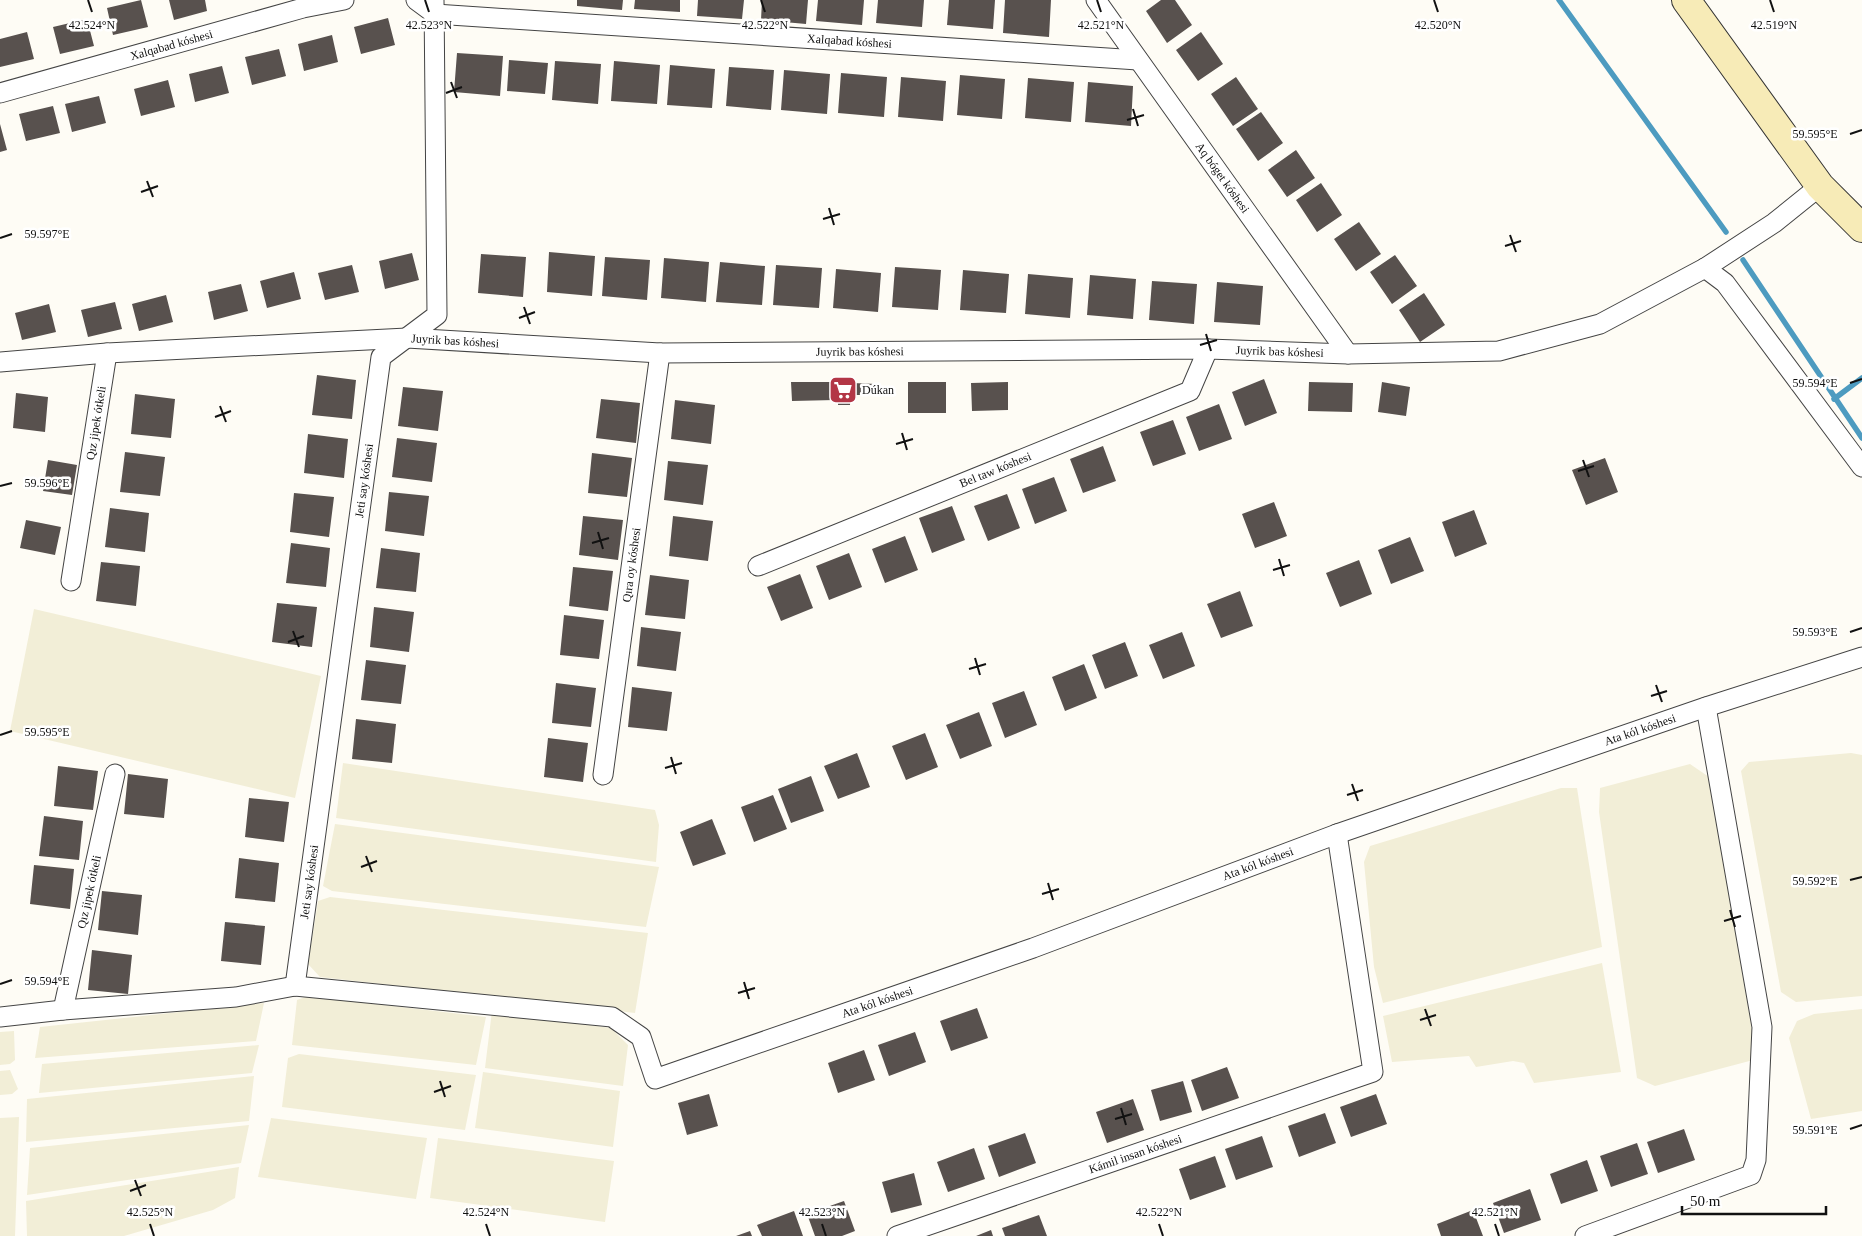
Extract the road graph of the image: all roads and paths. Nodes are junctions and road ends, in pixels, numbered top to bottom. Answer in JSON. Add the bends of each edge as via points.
{"nodes":[{"id":1,"x":344,"y":0,"type":"edge"},
{"id":2,"x":416,"y":0,"type":"edge"},
{"id":3,"x":1096,"y":0,"type":"edge"},
{"id":4,"x":1686,"y":0,"type":"edge"},
{"id":5,"x":434,"y":7,"type":"edge"},
{"id":6,"x":1138,"y":60,"type":"junction"},
{"id":7,"x":0,"y":93,"type":"edge"},
{"id":8,"x":1820,"y":186,"type":"junction"},
{"id":9,"x":1862,"y":228,"type":"edge"},
{"id":10,"x":1704,"y":268,"type":"junction"},
{"id":11,"x":407,"y":338,"type":"junction"},
{"id":12,"x":1208,"y":349,"type":"junction"},
{"id":13,"x":107,"y":353,"type":"junction"},
{"id":14,"x":660,"y":353,"type":"junction"},
{"id":15,"x":1348,"y":354,"type":"junction"},
{"id":16,"x":0,"y":362,"type":"edge"},
{"id":17,"x":1862,"y":467,"type":"edge"},
{"id":18,"x":758,"y":566,"type":"dead end"},
{"id":19,"x":71,"y":581,"type":"dead end"},
{"id":20,"x":1862,"y":657,"type":"edge"},
{"id":21,"x":1706,"y":707,"type":"junction"},
{"id":22,"x":115,"y":774,"type":"dead end"},
{"id":23,"x":603,"y":775,"type":"dead end"},
{"id":24,"x":1337,"y":834,"type":"junction"},
{"id":25,"x":295,"y":986,"type":"junction"},
{"id":26,"x":63,"y":1010,"type":"junction"},
{"id":27,"x":0,"y":1018,"type":"edge"},
{"id":28,"x":897,"y":1236,"type":"edge"},
{"id":29,"x":1585,"y":1236,"type":"edge"}],
"edges":[{"from":1,"to":7,"type":"street","name":"Xalqabad kóshesi","via":[[303,8]]},
{"from":2,"to":5,"type":"street"},
{"from":3,"to":6,"type":"street","name":"Aq bóget kóshesi"},
{"from":4,"to":8,"type":"main road"},
{"from":5,"to":6,"type":"street","name":"Xalqabad kóshesi"},
{"from":5,"to":11,"type":"street","name":"Jeti say kóshesi","via":[[437,315]]},
{"from":6,"to":15,"type":"street","name":"Aq bóget kóshesi"},
{"from":8,"to":9,"type":"main road"},
{"from":8,"to":10,"type":"street","name":"Juyrik bas kóshesi","via":[[1774,223]]},
{"from":10,"to":15,"type":"street","name":"Juyrik bas kóshesi","via":[[1600,324],[1500,350]]},
{"from":10,"to":17,"type":"street","via":[[1724,283]]},
{"from":11,"to":13,"type":"street","name":"Juyrik bas kóshesi"},
{"from":11,"to":14,"type":"street","name":"Juyrik bas kóshesi"},
{"from":11,"to":25,"type":"street","name":"Jeti say kóshesi","via":[[381,357]]},
{"from":12,"to":14,"type":"street","name":"Juyrik bas kóshesi"},
{"from":12,"to":15,"type":"street","name":"Juyrik bas kóshesi"},
{"from":12,"to":18,"type":"street","name":"Bel taw kóshesi","via":[[1190,391]]},
{"from":13,"to":16,"type":"street","name":"Juyrik bas kóshesi"},
{"from":13,"to":19,"type":"street","name":"Qız jipek ótkeli"},
{"from":14,"to":23,"type":"street","name":"Qıra oy kóshesi"},
{"from":20,"to":21,"type":"street","name":"Ata kól kóshesi"},
{"from":21,"to":24,"type":"street","name":"Ata kól kóshesi"},
{"from":21,"to":29,"type":"street","via":[[1762,1027],[1756,1160],[1751,1175]]},
{"from":22,"to":26,"type":"street","name":"Qız jipek ótkeli"},
{"from":24,"to":25,"type":"street","name":"Ata kól kóshesi","via":[[1033,948],[655,1079],[640,1037],[612,1017]]},
{"from":24,"to":28,"type":"street","name":"Kámil insan kóshesi","via":[[1373,1072]]},
{"from":25,"to":26,"type":"street","via":[[236,997]]},
{"from":26,"to":27,"type":"street"}]}
